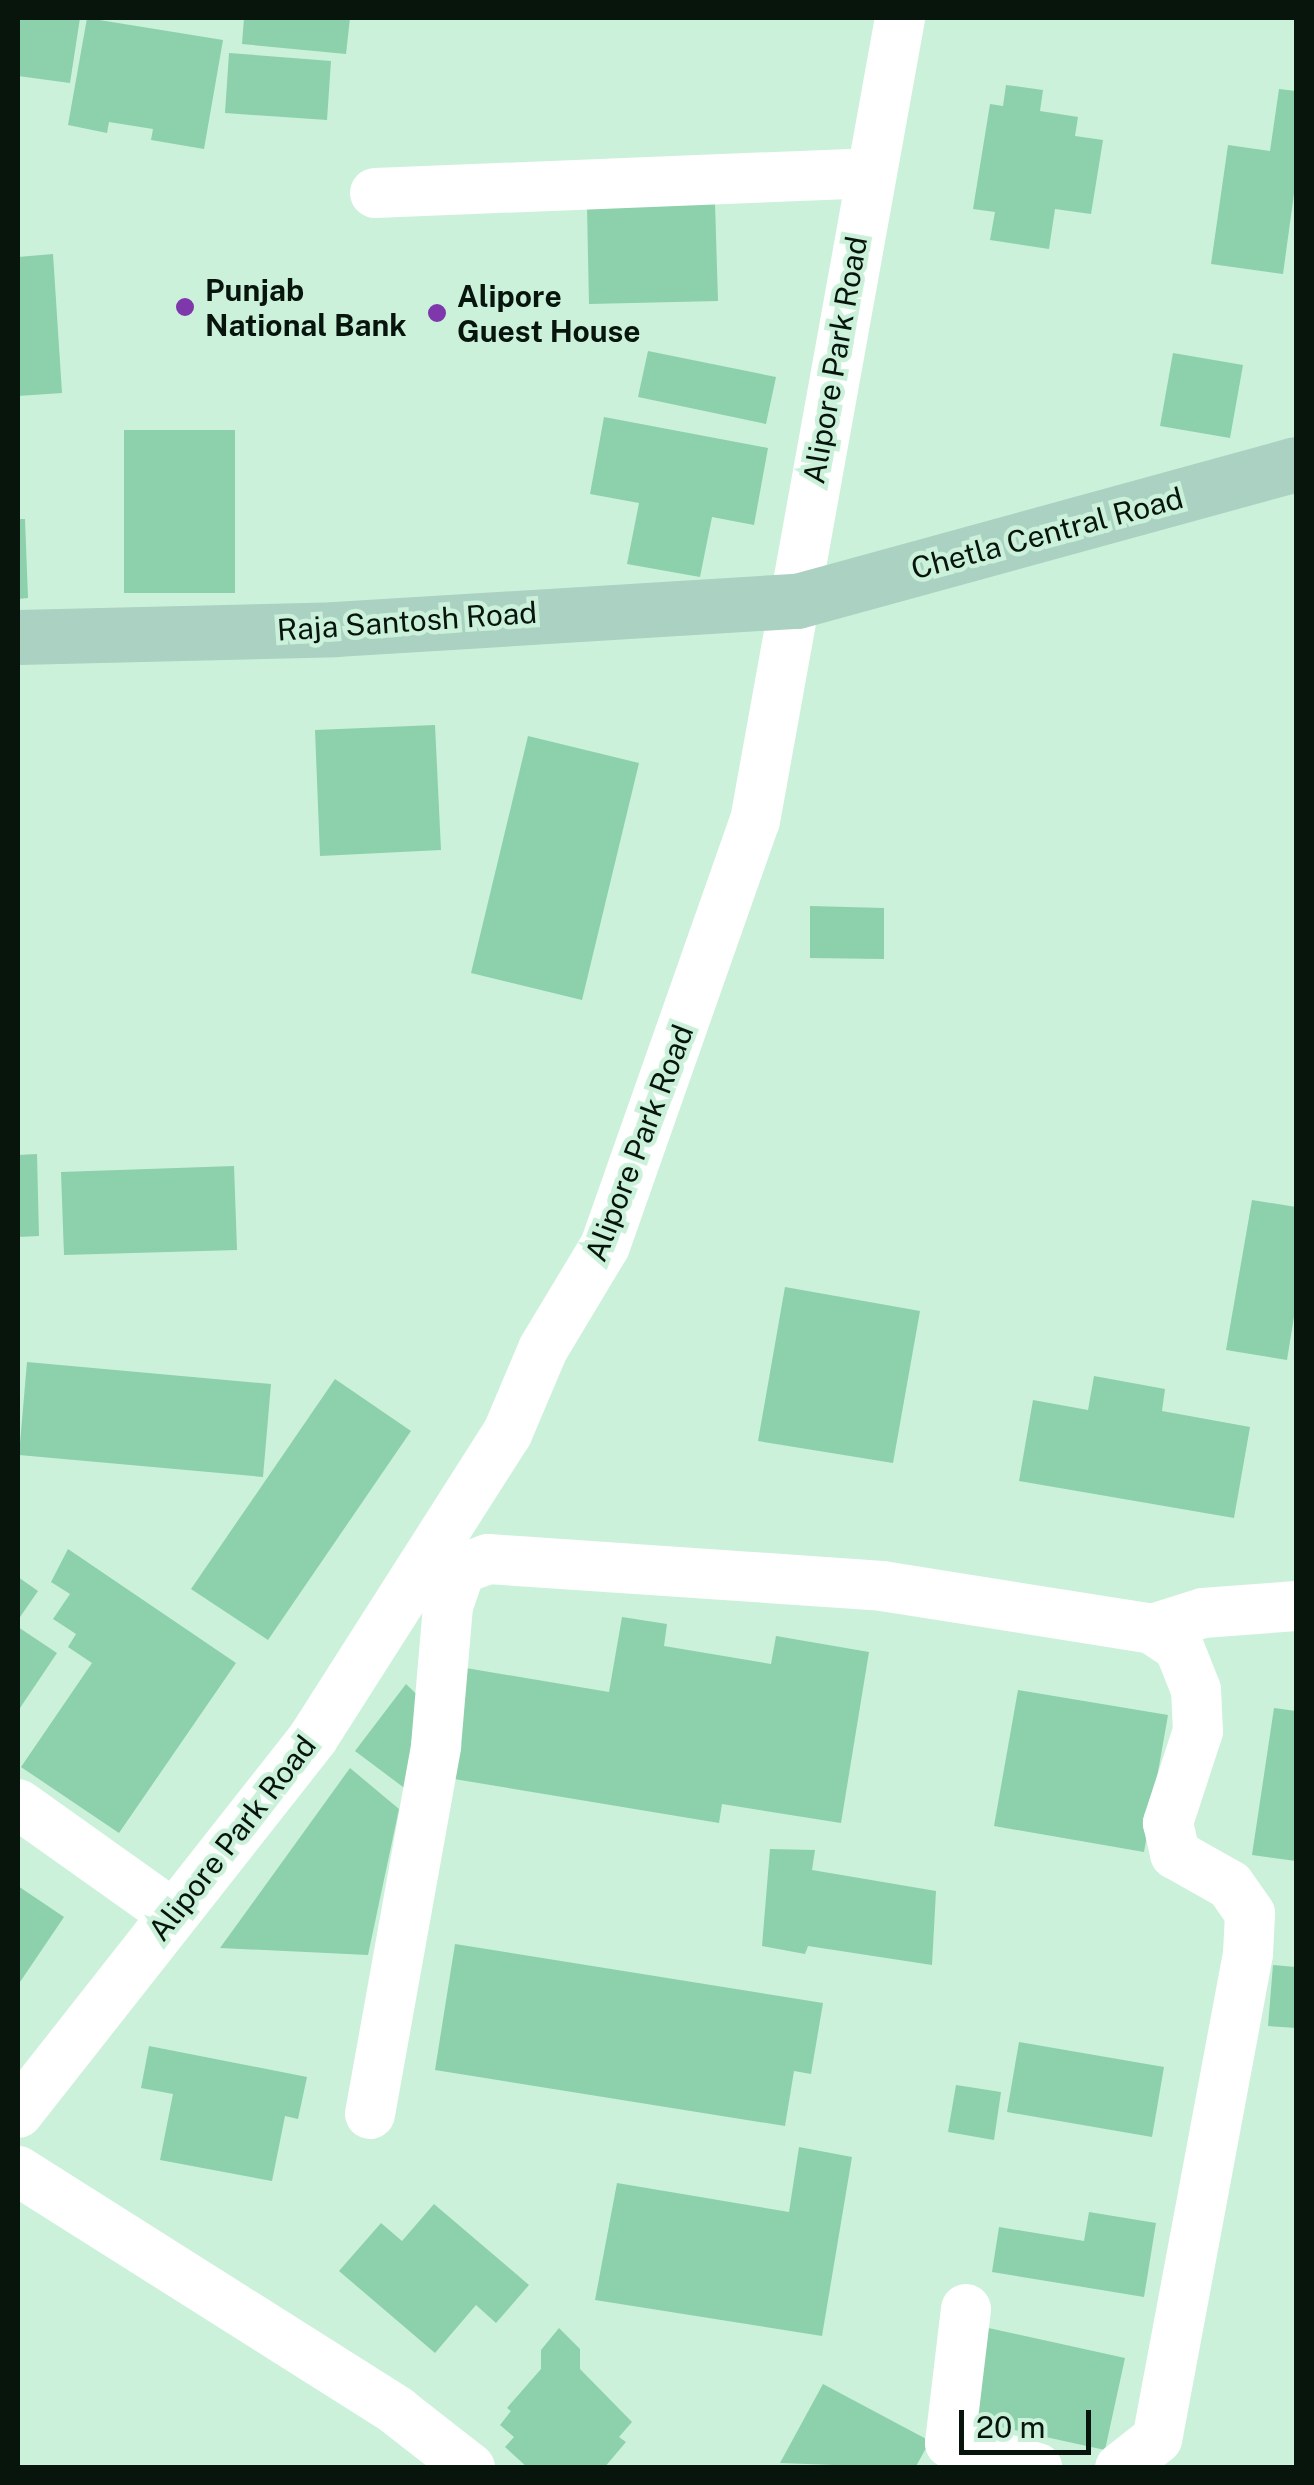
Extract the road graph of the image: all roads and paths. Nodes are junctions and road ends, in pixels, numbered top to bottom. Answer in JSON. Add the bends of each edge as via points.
{"nodes":[{"id":1,"x":900,"y":18,"type":"edge"},
{"id":2,"x":868,"y":172,"type":"junction"},
{"id":3,"x":375,"y":193,"type":"dead end"},
{"id":4,"x":1296,"y":464,"type":"edge"},
{"id":5,"x":797,"y":602,"type":"junction"},
{"id":6,"x":18,"y":637,"type":"edge"},
{"id":7,"x":1296,"y":1606,"type":"edge"},
{"id":8,"x":1152,"y":1629,"type":"junction"},
{"id":9,"x":18,"y":1804,"type":"edge"},
{"id":10,"x":172,"y":1914,"type":"junction"},
{"id":11,"x":18,"y":2113,"type":"edge"},
{"id":12,"x":370,"y":2114,"type":"dead end"},
{"id":13,"x":18,"y":2170,"type":"edge"},
{"id":14,"x":966,"y":2309,"type":"dead end"},
{"id":15,"x":944,"y":2455,"type":"edge"},
{"id":16,"x":470,"y":2468,"type":"edge"},
{"id":17,"x":1037,"y":2468,"type":"edge"},
{"id":18,"x":1120,"y":2468,"type":"edge"}],
"edges":[{"from":1,"to":2,"type":"street","name":"Alipore Park Road"},
{"from":2,"to":3,"type":"street"},
{"from":2,"to":5,"type":"street","name":"Alipore Park Road"},
{"from":4,"to":5,"type":"main road","name":"Chetla Central Road"},
{"from":5,"to":6,"type":"main road","name":"Raja Santosh Road","via":[[550,611],[335,629]]},
{"from":5,"to":10,"type":"street","name":"Alipore Park Road","via":[[755,821],[605,1246],[453,1522],[313,1738]]},
{"from":7,"to":8,"type":"street","via":[[1203,1613]]},
{"from":8,"to":12,"type":"street","via":[[882,1586],[488,1559],[461,1569],[448,1606],[436,1746]]},
{"from":8,"to":18,"type":"street","via":[[1179,1647],[1196,1690],[1198,1731],[1168,1823],[1175,1854],[1230,1886],[1250,1914],[1158,2440]]},
{"from":9,"to":10,"type":"street"},
{"from":10,"to":11,"type":"street","name":"Alipore Park Road"},
{"from":13,"to":16,"type":"street","via":[[397,2411]]},
{"from":14,"to":15,"type":"street"},
{"from":15,"to":17,"type":"street"}]}
